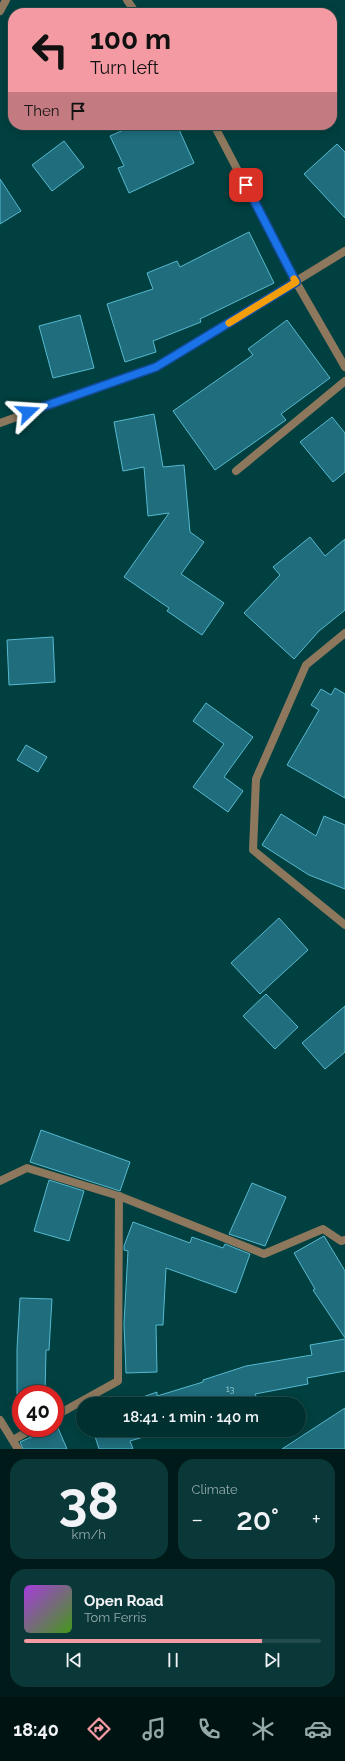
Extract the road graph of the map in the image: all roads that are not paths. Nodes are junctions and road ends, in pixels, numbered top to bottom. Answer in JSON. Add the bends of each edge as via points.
{"nodes":[{"id":1,"x":6,"y":0,"type":"edge"},
{"id":2,"x":0,"y":11,"type":"edge"},
{"id":3,"x":217,"y":130,"type":"edge"},
{"id":4,"x":345,"y":251,"type":"edge"},
{"id":5,"x":296,"y":282,"type":"junction"},
{"id":6,"x":345,"y":367,"type":"edge"},
{"id":7,"x":345,"y":382,"type":"edge"},
{"id":8,"x":0,"y":423,"type":"edge"},
{"id":9,"x":236,"y":471,"type":"dead end"},
{"id":10,"x":345,"y":632,"type":"edge"},
{"id":11,"x":345,"y":925,"type":"edge"},
{"id":12,"x":0,"y":1181,"type":"edge"},
{"id":13,"x":119,"y":1196,"type":"junction"},
{"id":14,"x":345,"y":1240,"type":"edge"},
{"id":15,"x":64,"y":1411,"type":"edge"},
{"id":16,"x":0,"y":1420,"type":"edge"},
{"id":17,"x":18,"y":1437,"type":"edge"},
{"id":18,"x":12,"y":1440,"type":"junction"},
{"id":19,"x":18,"y":1449,"type":"edge"}],
"edges":[{"from":1,"to":2,"type":"street"},
{"from":3,"to":5,"type":"street"},
{"from":4,"to":5,"type":"street"},
{"from":5,"to":6,"type":"street"},
{"from":5,"to":8,"type":"street","via":[[156,367]]},
{"from":7,"to":9,"type":"street"},
{"from":10,"to":11,"type":"street","via":[[306,665],[256,779],[253,850]]},
{"from":12,"to":13,"type":"street","via":[[27,1168]]},
{"from":13,"to":14,"type":"street","via":[[264,1254],[323,1229],[340,1241]]},
{"from":13,"to":15,"type":"street","via":[[118,1381]]},
{"from":16,"to":18,"type":"street"},
{"from":17,"to":18,"type":"street"},
{"from":18,"to":19,"type":"street"}]}
